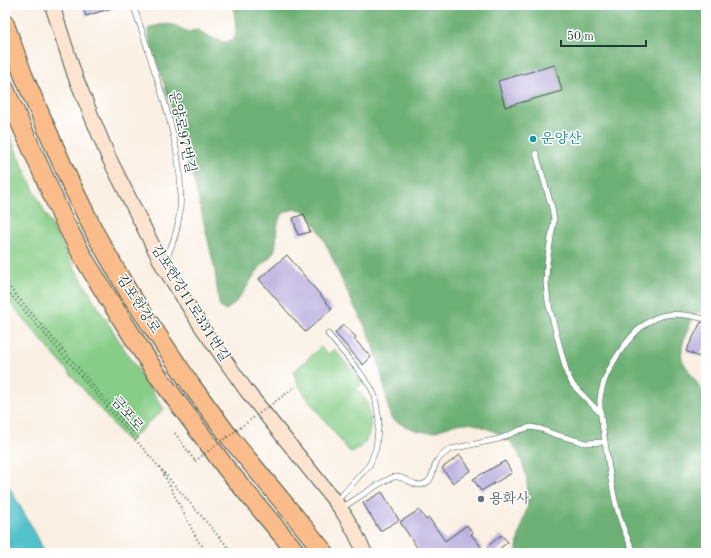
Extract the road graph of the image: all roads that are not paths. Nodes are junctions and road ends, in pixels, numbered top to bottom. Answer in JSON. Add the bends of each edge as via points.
{"nodes":[{"id":1,"x":52,"y":5,"type":"edge"},
{"id":2,"x":133,"y":5,"type":"edge"},
{"id":3,"x":5,"y":24,"type":"edge"},
{"id":4,"x":5,"y":89,"type":"edge"},
{"id":5,"x":536,"y":153,"type":"dead end"},
{"id":6,"x":163,"y":266,"type":"junction"},
{"id":7,"x":706,"y":319,"type":"edge"},
{"id":8,"x":328,"y":334,"type":"dead end"},
{"id":9,"x":601,"y":414,"type":"junction"},
{"id":10,"x":605,"y":442,"type":"junction"},
{"id":11,"x":338,"y":506,"type":"junction"},
{"id":12,"x":297,"y":553,"type":"edge"},
{"id":13,"x":325,"y":553,"type":"edge"},
{"id":14,"x":366,"y":553,"type":"edge"},
{"id":15,"x":635,"y":553,"type":"edge"}],
"edges":[{"from":1,"to":6,"type":"main road","name":"김포한강11로331번길","via":[[75,76],[105,149]]},
{"from":2,"to":6,"type":"lane","name":"운양로97번길","via":[[162,92],[180,176],[179,222]]},
{"from":3,"to":13,"type":"highway","name":"김포한강로","via":[[24,77],[70,182],[128,291],[231,439]]},
{"from":4,"to":12,"type":"highway","name":"김포한강로","via":[[62,217],[108,298],[156,373],[193,424]]},
{"from":5,"to":9,"type":"lane","via":[[554,220],[547,262],[548,302],[567,374]]},
{"from":6,"to":11,"type":"main road","name":"김포한강11로331번길","via":[[246,390]]},
{"from":7,"to":9,"type":"lane","via":[[677,314],[662,315],[640,328],[620,353],[606,379],[602,391]]},
{"from":8,"to":11,"type":"lane","via":[[370,386],[375,396],[379,420],[376,448],[370,464]]},
{"from":9,"to":10,"type":"lane"},
{"from":10,"to":11,"type":"lane","via":[[585,443],[531,427],[499,439],[445,452],[437,461],[429,482],[422,485],[396,477]]},
{"from":10,"to":15,"type":"lane","via":[[615,501],[621,523]]},
{"from":11,"to":14,"type":"main road","name":"김포한강11로331번길"}]}
